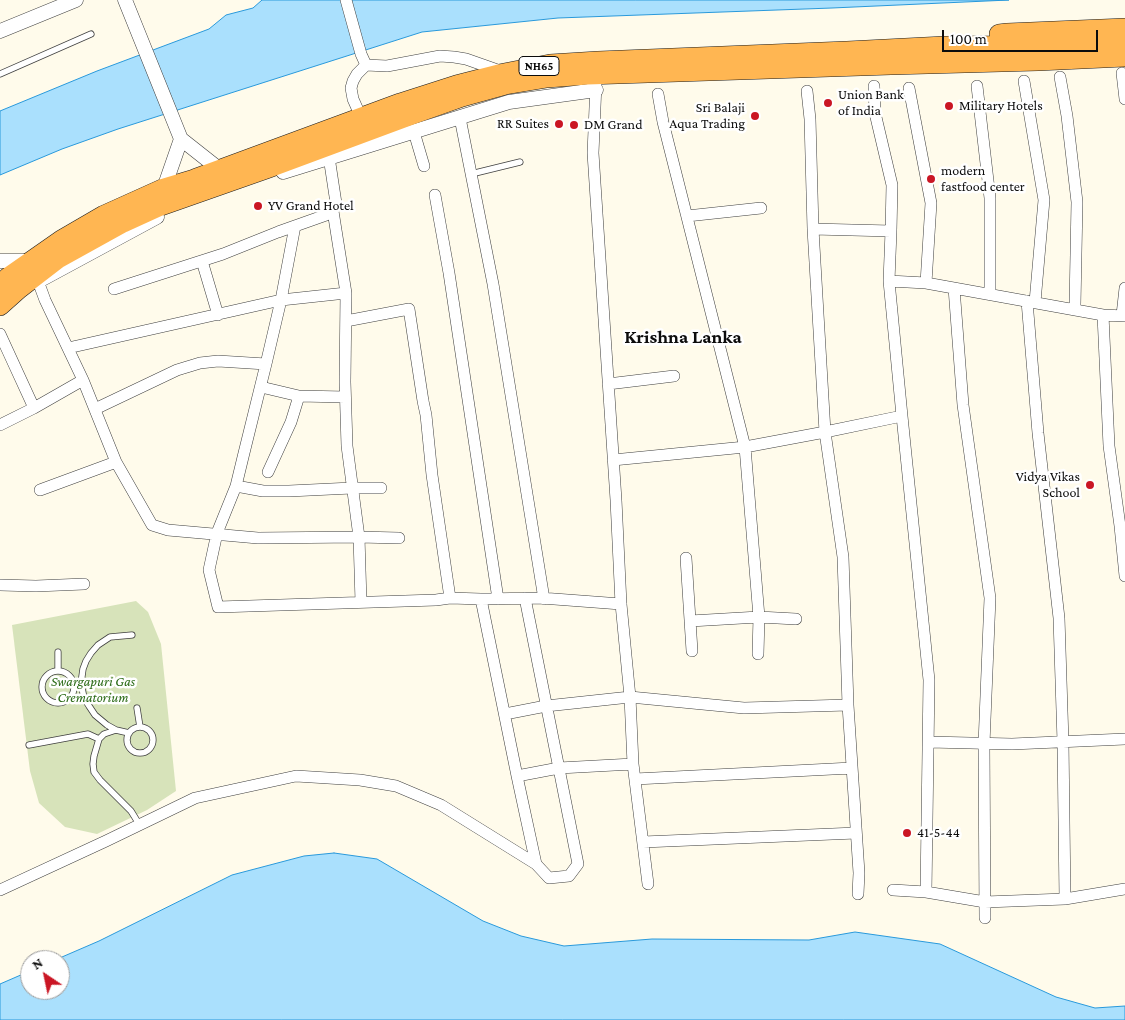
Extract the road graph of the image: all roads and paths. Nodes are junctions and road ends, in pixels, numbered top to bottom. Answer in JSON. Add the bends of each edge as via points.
{"nodes":[{"id":1,"x":76,"y":0,"type":"edge"},
{"id":2,"x":125,"y":0,"type":"edge"},
{"id":3,"x":346,"y":0,"type":"edge"},
{"id":4,"x":53,"y":4,"type":"edge"},
{"id":5,"x":1,"y":28,"type":"edge"},
{"id":6,"x":1125,"y":28,"type":"edge"},
{"id":7,"x":91,"y":34,"type":"dead end"},
{"id":8,"x":1125,"y":43,"type":"edge"},
{"id":9,"x":944,"y":46,"type":"junction"},
{"id":10,"x":363,"y":60,"type":"junction"},
{"id":11,"x":1123,"y":65,"type":"edge"},
{"id":12,"x":504,"y":73,"type":"junction"},
{"id":13,"x":0,"y":74,"type":"edge"},
{"id":14,"x":597,"y":75,"type":"junction"},
{"id":15,"x":1060,"y":77,"type":"dead end"},
{"id":16,"x":1024,"y":81,"type":"dead end"},
{"id":17,"x":874,"y":86,"type":"dead end"},
{"id":18,"x":977,"y":86,"type":"dead end"},
{"id":19,"x":909,"y":88,"type":"dead end"},
{"id":20,"x":807,"y":91,"type":"dead end"},
{"id":21,"x":658,"y":94,"type":"dead end"},
{"id":22,"x":1125,"y":99,"type":"edge"},
{"id":23,"x":361,"y":117,"type":"junction"},
{"id":24,"x":460,"y":118,"type":"junction"},
{"id":25,"x":414,"y":132,"type":"junction"},
{"id":26,"x":181,"y":139,"type":"junction"},
{"id":27,"x":329,"y":157,"type":"junction"},
{"id":28,"x":520,"y":162,"type":"dead end"},
{"id":29,"x":424,"y":166,"type":"dead end"},
{"id":30,"x":219,"y":169,"type":"junction"},
{"id":31,"x":471,"y":174,"type":"junction"},
{"id":32,"x":164,"y":188,"type":"junction"},
{"id":33,"x":435,"y":195,"type":"dead end"},
{"id":34,"x":761,"y":208,"type":"dead end"},
{"id":35,"x":333,"y":211,"type":"junction"},
{"id":36,"x":687,"y":216,"type":"junction"},
{"id":37,"x":295,"y":226,"type":"junction"},
{"id":38,"x":813,"y":229,"type":"junction"},
{"id":39,"x":891,"y":231,"type":"junction"},
{"id":40,"x":202,"y":261,"type":"junction"},
{"id":41,"x":5,"y":277,"type":"edge"},
{"id":42,"x":38,"y":281,"type":"junction"},
{"id":43,"x":889,"y":281,"type":"junction"},
{"id":44,"x":926,"y":284,"type":"junction"},
{"id":45,"x":954,"y":288,"type":"junction"},
{"id":46,"x":1125,"y":288,"type":"edge"},
{"id":47,"x":114,"y":289,"type":"dead end"},
{"id":48,"x":346,"y":293,"type":"junction"},
{"id":49,"x":990,"y":294,"type":"junction"},
{"id":50,"x":280,"y":300,"type":"junction"},
{"id":51,"x":1031,"y":302,"type":"junction"},
{"id":52,"x":0,"y":306,"type":"edge"},
{"id":53,"x":1076,"y":310,"type":"junction"},
{"id":54,"x":0,"y":313,"type":"edge"},
{"id":55,"x":1103,"y":314,"type":"junction"},
{"id":56,"x":218,"y":315,"type":"junction"},
{"id":57,"x":1124,"y":316,"type":"edge"},
{"id":58,"x":346,"y":321,"type":"junction"},
{"id":59,"x":0,"y":334,"type":"edge"},
{"id":60,"x":68,"y":348,"type":"junction"},
{"id":61,"x":266,"y":364,"type":"junction"},
{"id":62,"x":674,"y":376,"type":"dead end"},
{"id":63,"x":83,"y":380,"type":"junction"},
{"id":64,"x":608,"y":384,"type":"junction"},
{"id":65,"x":261,"y":387,"type":"junction"},
{"id":66,"x":299,"y":396,"type":"junction"},
{"id":67,"x":345,"y":397,"type":"junction"},
{"id":68,"x":34,"y":408,"type":"junction"},
{"id":69,"x":95,"y":409,"type":"junction"},
{"id":70,"x":902,"y":416,"type":"junction"},
{"id":71,"x":0,"y":425,"type":"edge"},
{"id":72,"x":826,"y":432,"type":"junction"},
{"id":73,"x":745,"y":447,"type":"junction"},
{"id":74,"x":613,"y":460,"type":"junction"},
{"id":75,"x":116,"y":462,"type":"junction"},
{"id":76,"x":268,"y":472,"type":"dead end"},
{"id":77,"x":236,"y":486,"type":"junction"},
{"id":78,"x":352,"y":488,"type":"junction"},
{"id":79,"x":381,"y":488,"type":"dead end"},
{"id":80,"x":40,"y":490,"type":"dead end"},
{"id":81,"x":217,"y":533,"type":"junction"},
{"id":82,"x":359,"y":537,"type":"junction"},
{"id":83,"x":399,"y":538,"type":"dead end"},
{"id":84,"x":686,"y":558,"type":"dead end"},
{"id":85,"x":1125,"y":576,"type":"edge"},
{"id":86,"x":84,"y":584,"type":"dead end"},
{"id":87,"x":0,"y":585,"type":"edge"},
{"id":88,"x":450,"y":598,"type":"junction"},
{"id":89,"x":525,"y":598,"type":"junction"},
{"id":90,"x":482,"y":599,"type":"junction"},
{"id":91,"x":498,"y":599,"type":"junction"},
{"id":92,"x":544,"y":599,"type":"junction"},
{"id":93,"x":361,"y":602,"type":"junction"},
{"id":94,"x":621,"y":604,"type":"junction"},
{"id":95,"x":759,"y":617,"type":"junction"},
{"id":96,"x":796,"y":619,"type":"dead end"},
{"id":97,"x":690,"y":621,"type":"junction"},
{"id":98,"x":132,"y":635,"type":"dead end"},
{"id":99,"x":692,"y":651,"type":"dead end"},
{"id":100,"x":58,"y":652,"type":"dead end"},
{"id":101,"x":758,"y":654,"type":"dead end"},
{"id":102,"x":58,"y":670,"type":"junction"},
{"id":103,"x":102,"y":682,"type":"dead end"},
{"id":104,"x":74,"y":684,"type":"junction"},
{"id":105,"x":81,"y":684,"type":"junction"},
{"id":106,"x":630,"y":697,"type":"junction"},
{"id":107,"x":848,"y":705,"type":"junction"},
{"id":108,"x":546,"y":706,"type":"junction"},
{"id":109,"x":137,"y":708,"type":"dead end"},
{"id":110,"x":505,"y":714,"type":"junction"},
{"id":111,"x":140,"y":727,"type":"junction"},
{"id":112,"x":116,"y":730,"type":"junction"},
{"id":113,"x":129,"y":733,"type":"junction"},
{"id":114,"x":99,"y":739,"type":"junction"},
{"id":115,"x":1125,"y":739,"type":"edge"},
{"id":116,"x":929,"y":742,"type":"junction"},
{"id":117,"x":1062,"y":742,"type":"junction"},
{"id":118,"x":984,"y":744,"type":"junction"},
{"id":119,"x":29,"y":745,"type":"dead end"},
{"id":120,"x":634,"y":764,"type":"junction"},
{"id":121,"x":559,"y":768,"type":"junction"},
{"id":122,"x":852,"y":768,"type":"junction"},
{"id":123,"x":517,"y":776,"type":"junction"},
{"id":124,"x":636,"y":778,"type":"junction"},
{"id":125,"x":139,"y":824,"type":"junction"},
{"id":126,"x":856,"y":833,"type":"junction"},
{"id":127,"x":643,"y":842,"type":"junction"},
{"id":128,"x":536,"y":864,"type":"junction"},
{"id":129,"x":648,"y":884,"type":"dead end"},
{"id":130,"x":1125,"y":889,"type":"edge"},
{"id":131,"x":0,"y":890,"type":"edge"},
{"id":132,"x":892,"y":890,"type":"dead end"},
{"id":133,"x":926,"y":892,"type":"junction"},
{"id":134,"x":858,"y":894,"type":"dead end"},
{"id":135,"x":1065,"y":899,"type":"junction"},
{"id":136,"x":985,"y":902,"type":"junction"},
{"id":137,"x":985,"y":918,"type":"dead end"}],
"edges":[{"from":1,"to":4,"type":"street"},
{"from":2,"to":26,"type":"street"},
{"from":3,"to":10,"type":"street"},
{"from":4,"to":5,"type":"street"},
{"from":6,"to":9,"type":"highway","via":[[1007,33]]},
{"from":7,"to":13,"type":"lane"},
{"from":8,"to":9,"type":"highway","number":"NH65"},
{"from":9,"to":14,"type":"highway","number":"NH65","via":[[847,51]]},
{"from":10,"to":12,"type":"street","via":[[387,66],[454,56]]},
{"from":10,"to":23,"type":"street","via":[[351,88]]},
{"from":11,"to":14,"type":"highway","number":"NH65","via":[[1038,61]]},
{"from":11,"to":22,"type":"street"},
{"from":12,"to":14,"type":"highway","number":"NH65","via":[[550,64]]},
{"from":12,"to":23,"type":"highway","number":"NH65","via":[[456,85]]},
{"from":14,"to":24,"type":"street"},
{"from":14,"to":41,"type":"highway","number":"NH65","via":[[505,85],[417,112],[158,207],[58,259]]},
{"from":14,"to":64,"type":"street","via":[[593,153]]},
{"from":15,"to":53,"type":"street","via":[[1077,202]]},
{"from":16,"to":51,"type":"street","via":[[1044,200]]},
{"from":17,"to":39,"type":"street","via":[[875,113],[892,185]]},
{"from":18,"to":49,"type":"street","via":[[990,198]]},
{"from":19,"to":44,"type":"street","via":[[931,203]]},
{"from":20,"to":38,"type":"street"},
{"from":21,"to":36,"type":"street"},
{"from":23,"to":30,"type":"highway","number":"NH65"},
{"from":24,"to":25,"type":"street"},
{"from":24,"to":31,"type":"street"},
{"from":25,"to":27,"type":"street"},
{"from":25,"to":29,"type":"street"},
{"from":26,"to":30,"type":"street"},
{"from":26,"to":32,"type":"street"},
{"from":27,"to":35,"type":"street","via":[[336,203]]},
{"from":27,"to":42,"type":"street","via":[[153,219]]},
{"from":28,"to":31,"type":"lane"},
{"from":30,"to":32,"type":"highway","number":"NH65"},
{"from":31,"to":92,"type":"street","via":[[493,284]]},
{"from":32,"to":41,"type":"highway","number":"NH65","via":[[104,215]]},
{"from":33,"to":91,"type":"street"},
{"from":34,"to":36,"type":"street"},
{"from":35,"to":37,"type":"street"},
{"from":35,"to":48,"type":"street"},
{"from":36,"to":73,"type":"street"},
{"from":37,"to":40,"type":"street"},
{"from":37,"to":50,"type":"street"},
{"from":38,"to":39,"type":"street"},
{"from":38,"to":72,"type":"street"},
{"from":39,"to":43,"type":"street"},
{"from":40,"to":47,"type":"street"},
{"from":40,"to":56,"type":"street"},
{"from":41,"to":52,"type":"highway","number":"NH65"},
{"from":42,"to":54,"type":"street"},
{"from":42,"to":60,"type":"street"},
{"from":43,"to":44,"type":"street"},
{"from":43,"to":70,"type":"street"},
{"from":44,"to":45,"type":"street"},
{"from":45,"to":49,"type":"street"},
{"from":45,"to":118,"type":"street","via":[[963,405],[990,598]]},
{"from":46,"to":57,"type":"street"},
{"from":48,"to":50,"type":"street"},
{"from":48,"to":58,"type":"street"},
{"from":49,"to":51,"type":"street"},
{"from":50,"to":56,"type":"street"},
{"from":50,"to":61,"type":"street"},
{"from":51,"to":53,"type":"street"},
{"from":51,"to":117,"type":"street","via":[[1038,433],[1059,618]]},
{"from":53,"to":55,"type":"street"},
{"from":55,"to":57,"type":"street"},
{"from":55,"to":85,"type":"street","via":[[1109,446]]},
{"from":56,"to":60,"type":"street"},
{"from":58,"to":67,"type":"street"},
{"from":58,"to":88,"type":"street","via":[[409,309]]},
{"from":59,"to":68,"type":"street"},
{"from":60,"to":63,"type":"street"},
{"from":61,"to":65,"type":"street"},
{"from":61,"to":69,"type":"street","via":[[200,363],[177,370]]},
{"from":62,"to":64,"type":"street"},
{"from":63,"to":68,"type":"street"},
{"from":63,"to":69,"type":"street"},
{"from":64,"to":74,"type":"street"},
{"from":65,"to":66,"type":"street"},
{"from":65,"to":77,"type":"street"},
{"from":66,"to":67,"type":"street"},
{"from":66,"to":76,"type":"street"},
{"from":67,"to":78,"type":"street"},
{"from":68,"to":71,"type":"street"},
{"from":69,"to":75,"type":"street"},
{"from":70,"to":72,"type":"street"},
{"from":70,"to":116,"type":"street","via":[[929,680]]},
{"from":72,"to":73,"type":"street"},
{"from":72,"to":107,"type":"street","via":[[843,557]]},
{"from":73,"to":74,"type":"street"},
{"from":73,"to":95,"type":"street"},
{"from":74,"to":94,"type":"street"},
{"from":75,"to":80,"type":"street"},
{"from":75,"to":81,"type":"street","via":[[152,525],[168,530]]},
{"from":77,"to":78,"type":"street","via":[[263,491]]},
{"from":77,"to":81,"type":"street"},
{"from":78,"to":79,"type":"street"},
{"from":78,"to":82,"type":"street"},
{"from":81,"to":82,"type":"street","via":[[258,538]]},
{"from":81,"to":93,"type":"street","via":[[209,570],[218,607]]},
{"from":82,"to":83,"type":"street"},
{"from":82,"to":93,"type":"street"},
{"from":84,"to":97,"type":"street"},
{"from":86,"to":87,"type":"street"},
{"from":88,"to":90,"type":"street"},
{"from":88,"to":93,"type":"street"},
{"from":89,"to":91,"type":"street"},
{"from":89,"to":92,"type":"street"},
{"from":89,"to":108,"type":"street"},
{"from":90,"to":91,"type":"street"},
{"from":90,"to":110,"type":"street"},
{"from":92,"to":94,"type":"street"},
{"from":94,"to":106,"type":"street"},
{"from":95,"to":96,"type":"street"},
{"from":95,"to":97,"type":"street"},
{"from":95,"to":101,"type":"street"},
{"from":97,"to":99,"type":"street"},
{"from":98,"to":105,"type":"lane","via":[[110,637],[98,645],[86,661]]},
{"from":100,"to":102,"type":"lane"},
{"from":102,"to":104,"type":"lane","via":[[68,674]]},
{"from":102,"to":104,"type":"lane","via":[[44,678],[42,689],[46,698],[60,703],[65,701],[72,694]]},
{"from":103,"to":105,"type":"lane"},
{"from":104,"to":105,"type":"lane"},
{"from":105,"to":112,"type":"lane","via":[[84,698],[95,715]]},
{"from":106,"to":107,"type":"street","via":[[744,708]]},
{"from":106,"to":108,"type":"street"},
{"from":106,"to":120,"type":"street"},
{"from":107,"to":122,"type":"street"},
{"from":108,"to":110,"type":"street"},
{"from":108,"to":121,"type":"street"},
{"from":109,"to":111,"type":"lane"},
{"from":110,"to":123,"type":"street"},
{"from":111,"to":113,"type":"lane"},
{"from":111,"to":113,"type":"lane","via":[[152,735],[152,744],[147,750],[132,750],[127,743]]},
{"from":112,"to":113,"type":"lane"},
{"from":112,"to":114,"type":"lane"},
{"from":114,"to":119,"type":"lane","via":[[88,734]]},
{"from":114,"to":125,"type":"lane","via":[[94,772]]},
{"from":115,"to":117,"type":"street"},
{"from":116,"to":118,"type":"street"},
{"from":116,"to":133,"type":"street"},
{"from":117,"to":118,"type":"street"},
{"from":117,"to":135,"type":"street"},
{"from":118,"to":136,"type":"street"},
{"from":120,"to":121,"type":"street"},
{"from":120,"to":124,"type":"street"},
{"from":121,"to":123,"type":"street"},
{"from":121,"to":128,"type":"street","via":[[578,864],[569,876],[549,878]]},
{"from":122,"to":124,"type":"street"},
{"from":122,"to":126,"type":"street"},
{"from":123,"to":128,"type":"street"},
{"from":124,"to":127,"type":"street"},
{"from":125,"to":128,"type":"street","via":[[194,798],[296,776],[360,780],[396,786],[441,805]]},
{"from":125,"to":131,"type":"street"},
{"from":126,"to":127,"type":"street"},
{"from":126,"to":134,"type":"street"},
{"from":127,"to":129,"type":"street"},
{"from":130,"to":135,"type":"street"},
{"from":132,"to":133,"type":"street"},
{"from":133,"to":136,"type":"street"},
{"from":135,"to":136,"type":"street"},
{"from":136,"to":137,"type":"street"}]}
